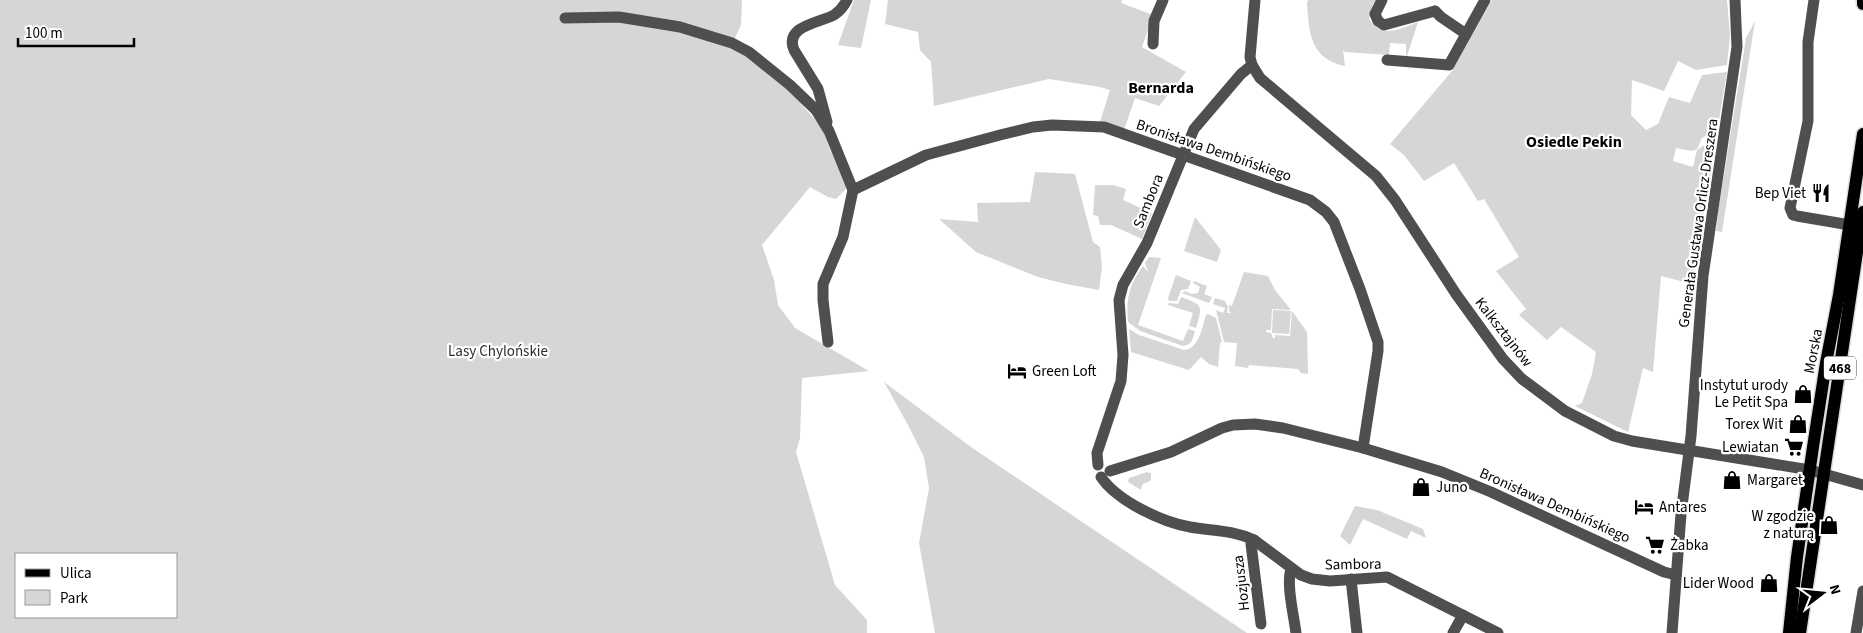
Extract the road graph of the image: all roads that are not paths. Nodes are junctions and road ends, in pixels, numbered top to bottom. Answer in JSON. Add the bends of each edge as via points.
{"nodes":[{"id":1,"x":847,"y":0,"type":"edge"},
{"id":2,"x":1163,"y":0,"type":"edge"},
{"id":3,"x":1255,"y":0,"type":"edge"},
{"id":4,"x":1382,"y":0,"type":"edge"},
{"id":5,"x":1485,"y":0,"type":"edge"},
{"id":6,"x":1735,"y":0,"type":"edge"},
{"id":7,"x":1814,"y":0,"type":"edge"},
{"id":8,"x":1862,"y":0,"type":"edge"},
{"id":9,"x":1863,"y":4,"type":"edge"},
{"id":10,"x":1434,"y":6,"type":"edge"},
{"id":11,"x":565,"y":18,"type":"dead end"},
{"id":12,"x":1466,"y":34,"type":"junction"},
{"id":13,"x":1153,"y":44,"type":"dead end"},
{"id":14,"x":1386,"y":60,"type":"dead end"},
{"id":15,"x":1252,"y":65,"type":"junction"},
{"id":16,"x":829,"y":131,"type":"junction"},
{"id":17,"x":1863,"y":134,"type":"edge"},
{"id":18,"x":1182,"y":155,"type":"junction"},
{"id":19,"x":853,"y":190,"type":"junction"},
{"id":20,"x":1863,"y":212,"type":"edge"},
{"id":21,"x":1850,"y":225,"type":"junction"},
{"id":22,"x":828,"y":342,"type":"dead end"},
{"id":23,"x":1363,"y":448,"type":"junction"},
{"id":24,"x":1690,"y":451,"type":"junction"},
{"id":25,"x":1105,"y":469,"type":"junction"},
{"id":26,"x":1810,"y":470,"type":"junction"},
{"id":27,"x":1824,"y":474,"type":"junction"},
{"id":28,"x":1863,"y":485,"type":"edge"},
{"id":29,"x":1254,"y":540,"type":"junction"},
{"id":30,"x":1291,"y":569,"type":"junction"},
{"id":31,"x":1676,"y":575,"type":"junction"},
{"id":32,"x":1351,"y":579,"type":"junction"},
{"id":33,"x":1863,"y":591,"type":"edge"},
{"id":34,"x":1463,"y":615,"type":"junction"},
{"id":35,"x":1261,"y":624,"type":"dead end"},
{"id":36,"x":1296,"y":633,"type":"edge"},
{"id":37,"x":1357,"y":633,"type":"edge"},
{"id":38,"x":1453,"y":633,"type":"edge"},
{"id":39,"x":1498,"y":633,"type":"edge"},
{"id":40,"x":1672,"y":633,"type":"edge"},
{"id":41,"x":1789,"y":633,"type":"edge"},
{"id":42,"x":1800,"y":633,"type":"edge"},
{"id":43,"x":1856,"y":633,"type":"edge"}],
"edges":[{"from":1,"to":16,"type":"street","via":[[835,14],[799,29],[791,44],[818,89]]},
{"from":2,"to":13,"type":"street","via":[[1154,21]]},
{"from":3,"to":15,"type":"street"},
{"from":4,"to":10,"type":"street","via":[[1375,14],[1378,22],[1384,25]]},
{"from":5,"to":12,"type":"street"},
{"from":6,"to":24,"type":"street","name":"Generała Gustawa Orlicz-Dreszera","via":[[1737,47],[1703,276]]},
{"from":7,"to":21,"type":"street","via":[[1808,42],[1808,122],[1790,208],[1793,215]]},
{"from":8,"to":9,"type":"main road"},
{"from":10,"to":12,"type":"street","via":[[1441,18]]},
{"from":11,"to":16,"type":"street","via":[[619,16],[680,27],[732,44],[749,52],[790,85],[816,110]]},
{"from":12,"to":14,"type":"street","via":[[1449,65]]},
{"from":15,"to":18,"type":"street","name":"Sambora","via":[[1204,116]]},
{"from":15,"to":24,"type":"street","name":"Kalksztajnów","via":[[1260,78],[1368,168],[1386,188],[1483,334],[1522,379],[1565,412],[1614,436]]},
{"from":16,"to":19,"type":"street"},
{"from":17,"to":21,"type":"main road","name":"Morska","number":"468"},
{"from":18,"to":19,"type":"street","name":"Bronisława Dembińskiego","via":[[1104,127],[1033,127],[926,154]]},
{"from":18,"to":23,"type":"street","name":"Bronisława Dembińskiego","via":[[1303,197],[1320,207],[1334,222],[1378,342]]},
{"from":18,"to":25,"type":"street","name":"Sambora","via":[[1147,243],[1120,293],[1122,367],[1104,430]]},
{"from":19,"to":22,"type":"street","via":[[843,236],[823,284]]},
{"from":20,"to":27,"type":"main road","name":"Morska","number":"468"},
{"from":21,"to":26,"type":"main road","name":"Morska","number":"468"},
{"from":23,"to":25,"type":"street","name":"Bronisława Dembińskiego","via":[[1283,428],[1242,424],[1222,428],[1172,452]]},
{"from":23,"to":31,"type":"street","name":"Bronisława Dembińskiego","via":[[1442,472],[1492,492]]},
{"from":24,"to":26,"type":"street","name":"Kalksztajnów"},
{"from":24,"to":31,"type":"street","name":"Generała Gustawa Orlicz-Dreszera"},
{"from":25,"to":29,"type":"street","name":"Sambora","via":[[1108,488],[1147,512],[1189,527],[1238,534]]},
{"from":26,"to":27,"type":"street","name":"Kalksztajnów"},
{"from":26,"to":41,"type":"main road","name":"Morska","number":"468"},
{"from":27,"to":28,"type":"street","name":"Kalksztajnów"},
{"from":27,"to":42,"type":"main road","name":"Morska","number":"468"},
{"from":29,"to":30,"type":"street","name":"Sambora"},
{"from":29,"to":35,"type":"street","name":"Hozjusza"},
{"from":30,"to":32,"type":"street","name":"Sambora","via":[[1312,579]]},
{"from":30,"to":36,"type":"street"},
{"from":31,"to":40,"type":"street","name":"Generała Gustawa Orlicz-Dreszera"},
{"from":32,"to":34,"type":"street","name":"Sambora","via":[[1386,577]]},
{"from":32,"to":37,"type":"street"},
{"from":33,"to":43,"type":"street"},
{"from":34,"to":38,"type":"street"},
{"from":34,"to":39,"type":"street","name":"Sambora"}]}
